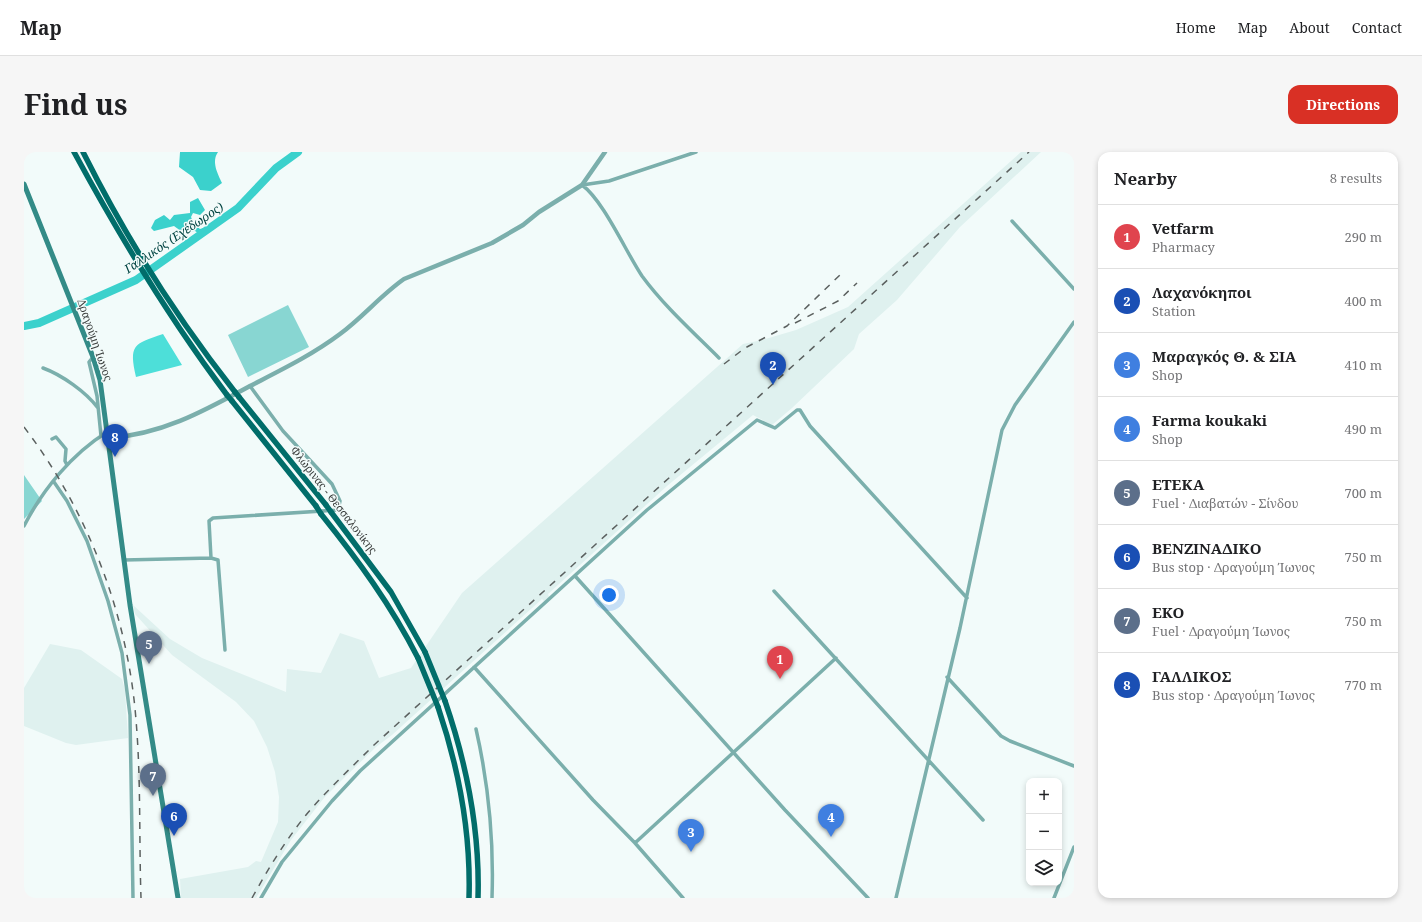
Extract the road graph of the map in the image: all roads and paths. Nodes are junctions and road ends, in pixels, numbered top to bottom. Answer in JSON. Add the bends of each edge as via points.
{"nodes":[{"id":1,"x":74,"y":152,"type":"edge"},
{"id":2,"x":83,"y":152,"type":"edge"},
{"id":3,"x":605,"y":152,"type":"edge"},
{"id":4,"x":696,"y":152,"type":"edge"},
{"id":5,"x":24,"y":184,"type":"edge"},
{"id":6,"x":582,"y":185,"type":"junction"},
{"id":7,"x":1012,"y":221,"type":"dead end"},
{"id":8,"x":1074,"y":289,"type":"edge"},
{"id":9,"x":1074,"y":322,"type":"edge"},
{"id":10,"x":93,"y":357,"type":"junction"},
{"id":11,"x":719,"y":358,"type":"dead end"},
{"id":12,"x":43,"y":368,"type":"dead end"},
{"id":13,"x":250,"y":386,"type":"junction"},
{"id":14,"x":98,"y":409,"type":"junction"},
{"id":15,"x":108,"y":435,"type":"junction"},
{"id":16,"x":101,"y":436,"type":"junction"},
{"id":17,"x":52,"y":439,"type":"dead end"},
{"id":18,"x":67,"y":465,"type":"junction"},
{"id":19,"x":54,"y":482,"type":"junction"},
{"id":20,"x":24,"y":526,"type":"edge"},
{"id":21,"x":211,"y":558,"type":"junction"},
{"id":22,"x":124,"y":560,"type":"junction"},
{"id":23,"x":576,"y":577,"type":"junction"},
{"id":24,"x":774,"y":591,"type":"dead end"},
{"id":25,"x":967,"y":598,"type":"junction"},
{"id":26,"x":225,"y":650,"type":"dead end"},
{"id":27,"x":836,"y":658,"type":"junction"},
{"id":28,"x":474,"y":667,"type":"junction"},
{"id":29,"x":947,"y":677,"type":"junction"},
{"id":30,"x":476,"y":729,"type":"dead end"},
{"id":31,"x":734,"y":752,"type":"junction"},
{"id":32,"x":929,"y":760,"type":"junction"},
{"id":33,"x":1074,"y":766,"type":"edge"},
{"id":34,"x":983,"y":820,"type":"dead end"},
{"id":35,"x":635,"y":843,"type":"junction"},
{"id":36,"x":1074,"y":847,"type":"edge"},
{"id":37,"x":133,"y":898,"type":"edge"},
{"id":38,"x":178,"y":898,"type":"edge"},
{"id":39,"x":261,"y":898,"type":"edge"},
{"id":40,"x":469,"y":898,"type":"edge"},
{"id":41,"x":478,"y":898,"type":"edge"},
{"id":42,"x":492,"y":898,"type":"edge"},
{"id":43,"x":683,"y":898,"type":"edge"},
{"id":44,"x":868,"y":898,"type":"edge"},
{"id":45,"x":896,"y":898,"type":"edge"},
{"id":46,"x":1054,"y":898,"type":"edge"}],
"edges":[{"from":1,"to":40,"type":"main road","name":"Φλώρινας - Θεσσαλονίκης","bridge":true,"via":[[132,256],[174,322],[227,395],[373,580],[397,618],[418,658],[438,708],[455,763],[466,820]]},
{"from":2,"to":41,"type":"main road","name":"Φλώρινας - Θεσσαλονίκης","bridge":true,"via":[[138,253],[180,320],[388,587],[425,652],[445,701],[463,759],[476,830]]},
{"from":3,"to":6,"type":"street"},
{"from":4,"to":6,"type":"street","via":[[609,181]]},
{"from":5,"to":10,"type":"main road","name":"Δραγούμη Ίωνος"},
{"from":6,"to":11,"type":"street","via":[[595,199],[654,290]]},
{"from":6,"to":13,"type":"street","via":[[497,240],[404,279],[340,335],[295,363]]},
{"from":7,"to":8,"type":"street"},
{"from":9,"to":25,"type":"street","via":[[1006,419],[998,446]]},
{"from":10,"to":14,"type":"street","via":[[89,362]]},
{"from":10,"to":15,"type":"main road","name":"Δραγούμη Ίωνος","via":[[101,387]]},
{"from":12,"to":14,"type":"street","via":[[81,391]]},
{"from":13,"to":15,"type":"street","via":[[198,414],[169,426],[131,435]]},
{"from":13,"to":21,"type":"street","via":[[283,431],[332,484],[340,506],[338,510],[213,518],[209,521]]},
{"from":14,"to":16,"type":"street"},
{"from":15,"to":16,"type":"street"},
{"from":15,"to":22,"type":"main road","name":"Δραγούμη Ίωνος"},
{"from":16,"to":18,"type":"street"},
{"from":17,"to":18,"type":"street","via":[[56,437],[65,447]]},
{"from":18,"to":19,"type":"street"},
{"from":19,"to":20,"type":"street","via":[[33,508]]},
{"from":19,"to":37,"type":"street","via":[[87,540],[108,600],[122,653],[130,715]]},
{"from":21,"to":22,"type":"street"},
{"from":21,"to":26,"type":"street","via":[[218,562]]},
{"from":22,"to":38,"type":"main road","name":"Δραγούμη Ίωνος"},
{"from":23,"to":25,"type":"street","via":[[647,510],[734,437],[757,420],[770,427],[778,427],[799,409],[810,426]]},
{"from":23,"to":28,"type":"street"},
{"from":23,"to":31,"type":"street"},
{"from":24,"to":27,"type":"street"},
{"from":25,"to":29,"type":"street"},
{"from":27,"to":31,"type":"street"},
{"from":27,"to":32,"type":"street"},
{"from":28,"to":35,"type":"street"},
{"from":28,"to":39,"type":"street","via":[[360,771],[332,801],[282,862]]},
{"from":29,"to":32,"type":"street"},
{"from":29,"to":33,"type":"street","via":[[1001,736]]},
{"from":30,"to":42,"type":"street","via":[[487,782],[493,869]]},
{"from":31,"to":35,"type":"street"},
{"from":31,"to":44,"type":"street"},
{"from":32,"to":34,"type":"street"},
{"from":32,"to":45,"type":"street"},
{"from":35,"to":43,"type":"street"},
{"from":36,"to":46,"type":"street"}]}
